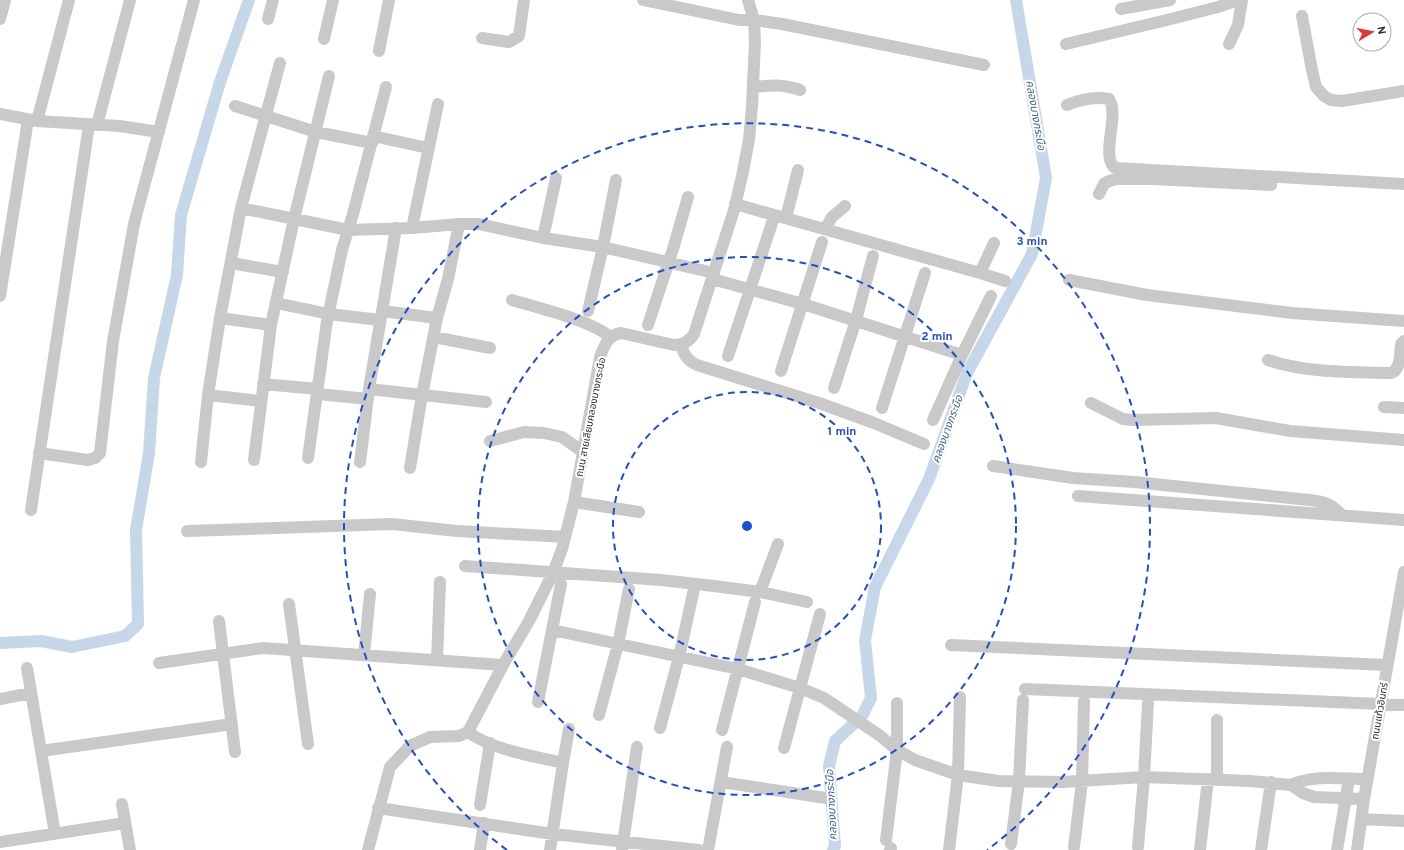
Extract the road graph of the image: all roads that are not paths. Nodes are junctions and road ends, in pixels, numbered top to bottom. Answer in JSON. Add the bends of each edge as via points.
{"nodes":[{"id":1,"x":5,"y":0,"type":"edge"},
{"id":2,"x":69,"y":0,"type":"edge"},
{"id":3,"x":130,"y":0,"type":"edge"},
{"id":4,"x":194,"y":0,"type":"edge"},
{"id":5,"x":273,"y":0,"type":"edge"},
{"id":6,"x":332,"y":0,"type":"edge"},
{"id":7,"x":389,"y":0,"type":"edge"},
{"id":8,"x":524,"y":0,"type":"edge"},
{"id":9,"x":642,"y":0,"type":"edge"},
{"id":10,"x":748,"y":0,"type":"edge"},
{"id":11,"x":1170,"y":0,"type":"edge"},
{"id":12,"x":1238,"y":0,"type":"edge"},
{"id":13,"x":1242,"y":0,"type":"edge"},
{"id":14,"x":1121,"y":9,"type":"dead end"},
{"id":15,"x":1302,"y":16,"type":"dead end"},
{"id":16,"x":0,"y":19,"type":"edge"},
{"id":17,"x":268,"y":19,"type":"dead end"},
{"id":18,"x":754,"y":20,"type":"junction"},
{"id":19,"x":482,"y":38,"type":"dead end"},
{"id":20,"x":324,"y":39,"type":"dead end"},
{"id":21,"x":1066,"y":44,"type":"dead end"},
{"id":22,"x":1229,"y":44,"type":"dead end"},
{"id":23,"x":379,"y":51,"type":"dead end"},
{"id":24,"x":280,"y":63,"type":"dead end"},
{"id":25,"x":984,"y":65,"type":"dead end"},
{"id":26,"x":329,"y":76,"type":"dead end"},
{"id":27,"x":386,"y":87,"type":"dead end"},
{"id":28,"x":753,"y":87,"type":"junction"},
{"id":29,"x":800,"y":90,"type":"dead end"},
{"id":30,"x":1404,"y":91,"type":"edge"},
{"id":31,"x":438,"y":104,"type":"dead end"},
{"id":32,"x":1068,"y":105,"type":"dead end"},
{"id":33,"x":235,"y":106,"type":"dead end"},
{"id":34,"x":0,"y":114,"type":"edge"},
{"id":35,"x":265,"y":117,"type":"junction"},
{"id":36,"x":33,"y":120,"type":"junction"},
{"id":37,"x":93,"y":125,"type":"junction"},
{"id":38,"x":159,"y":132,"type":"junction"},
{"id":39,"x":316,"y":132,"type":"junction"},
{"id":40,"x":372,"y":140,"type":"junction"},
{"id":41,"x":428,"y":148,"type":"junction"},
{"id":42,"x":798,"y":170,"type":"dead end"},
{"id":43,"x":556,"y":178,"type":"dead end"},
{"id":44,"x":616,"y":180,"type":"dead end"},
{"id":45,"x":1404,"y":184,"type":"edge"},
{"id":46,"x":1404,"y":192,"type":"edge"},
{"id":47,"x":1099,"y":194,"type":"dead end"},
{"id":48,"x":688,"y":197,"type":"dead end"},
{"id":49,"x":735,"y":204,"type":"junction"},
{"id":50,"x":845,"y":206,"type":"dead end"},
{"id":51,"x":241,"y":208,"type":"junction"},
{"id":52,"x":786,"y":218,"type":"junction"},
{"id":53,"x":294,"y":219,"type":"junction"},
{"id":54,"x":773,"y":220,"type":"dead end"},
{"id":55,"x":459,"y":224,"type":"junction"},
{"id":56,"x":396,"y":228,"type":"junction"},
{"id":57,"x":412,"y":228,"type":"junction"},
{"id":58,"x":825,"y":229,"type":"junction"},
{"id":59,"x":348,"y":230,"type":"junction"},
{"id":60,"x":543,"y":238,"type":"junction"},
{"id":61,"x":822,"y":242,"type":"dead end"},
{"id":62,"x":994,"y":243,"type":"dead end"},
{"id":63,"x":603,"y":247,"type":"junction"},
{"id":64,"x":873,"y":256,"type":"dead end"},
{"id":65,"x":230,"y":263,"type":"junction"},
{"id":66,"x":669,"y":263,"type":"junction"},
{"id":67,"x":283,"y":272,"type":"junction"},
{"id":68,"x":925,"y":273,"type":"dead end"},
{"id":69,"x":980,"y":273,"type":"junction"},
{"id":70,"x":713,"y":276,"type":"junction"},
{"id":71,"x":1069,"y":280,"type":"dead end"},
{"id":72,"x":1005,"y":281,"type":"dead end"},
{"id":73,"x":750,"y":288,"type":"junction"},
{"id":74,"x":0,"y":296,"type":"edge"},
{"id":75,"x":991,"y":296,"type":"dead end"},
{"id":76,"x":512,"y":300,"type":"dead end"},
{"id":77,"x":276,"y":302,"type":"junction"},
{"id":78,"x":803,"y":304,"type":"junction"},
{"id":79,"x":588,"y":310,"type":"dead end"},
{"id":80,"x":329,"y":314,"type":"junction"},
{"id":81,"x":381,"y":316,"type":"junction"},
{"id":82,"x":220,"y":318,"type":"junction"},
{"id":83,"x":437,"y":318,"type":"junction"},
{"id":84,"x":856,"y":320,"type":"junction"},
{"id":85,"x":1404,"y":321,"type":"edge"},
{"id":86,"x":648,"y":325,"type":"dead end"},
{"id":87,"x":271,"y":326,"type":"junction"},
{"id":88,"x":905,"y":336,"type":"junction"},
{"id":89,"x":434,"y":337,"type":"junction"},
{"id":90,"x":611,"y":337,"type":"junction"},
{"id":91,"x":1404,"y":341,"type":"edge"},
{"id":92,"x":681,"y":345,"type":"junction"},
{"id":93,"x":490,"y":348,"type":"dead end"},
{"id":94,"x":962,"y":354,"type":"junction"},
{"id":95,"x":728,"y":356,"type":"dead end"},
{"id":96,"x":1268,"y":360,"type":"dead end"},
{"id":97,"x":781,"y":371,"type":"dead end"},
{"id":98,"x":264,"y":384,"type":"junction"},
{"id":99,"x":834,"y":388,"type":"dead end"},
{"id":100,"x":318,"y":392,"type":"junction"},
{"id":101,"x":368,"y":394,"type":"junction"},
{"id":102,"x":208,"y":395,"type":"junction"},
{"id":103,"x":422,"y":395,"type":"junction"},
{"id":104,"x":261,"y":401,"type":"junction"},
{"id":105,"x":486,"y":402,"type":"dead end"},
{"id":106,"x":1091,"y":403,"type":"dead end"},
{"id":107,"x":1384,"y":407,"type":"dead end"},
{"id":108,"x":882,"y":408,"type":"dead end"},
{"id":109,"x":1404,"y":408,"type":"edge"},
{"id":110,"x":933,"y":420,"type":"dead end"},
{"id":111,"x":1404,"y":440,"type":"edge"},
{"id":112,"x":490,"y":441,"type":"dead end"},
{"id":113,"x":924,"y":444,"type":"dead end"},
{"id":114,"x":583,"y":452,"type":"junction"},
{"id":115,"x":38,"y":453,"type":"junction"},
{"id":116,"x":308,"y":458,"type":"dead end"},
{"id":117,"x":254,"y":460,"type":"dead end"},
{"id":118,"x":201,"y":462,"type":"dead end"},
{"id":119,"x":360,"y":462,"type":"dead end"},
{"id":120,"x":993,"y":466,"type":"dead end"},
{"id":121,"x":410,"y":468,"type":"dead end"},
{"id":122,"x":1078,"y":496,"type":"dead end"},
{"id":123,"x":574,"y":502,"type":"junction"},
{"id":124,"x":31,"y":510,"type":"dead end"},
{"id":125,"x":639,"y":512,"type":"dead end"},
{"id":126,"x":1342,"y":516,"type":"junction"},
{"id":127,"x":1404,"y":520,"type":"edge"},
{"id":128,"x":187,"y":531,"type":"dead end"},
{"id":129,"x":565,"y":537,"type":"junction"},
{"id":130,"x":778,"y":544,"type":"dead end"},
{"id":131,"x":464,"y":566,"type":"dead end"},
{"id":132,"x":1404,"y":572,"type":"edge"},
{"id":133,"x":553,"y":573,"type":"junction"},
{"id":134,"x":440,"y":582,"type":"dead end"},
{"id":135,"x":562,"y":584,"type":"dead end"},
{"id":136,"x":629,"y":589,"type":"dead end"},
{"id":137,"x":694,"y":589,"type":"dead end"},
{"id":138,"x":370,"y":594,"type":"dead end"},
{"id":139,"x":758,"y":597,"type":"junction"},
{"id":140,"x":807,"y":602,"type":"dead end"},
{"id":141,"x":288,"y":604,"type":"dead end"},
{"id":142,"x":820,"y":614,"type":"dead end"},
{"id":143,"x":219,"y":621,"type":"dead end"},
{"id":144,"x":552,"y":630,"type":"junction"},
{"id":145,"x":618,"y":644,"type":"junction"},
{"id":146,"x":951,"y":645,"type":"dead end"},
{"id":147,"x":295,"y":650,"type":"junction"},
{"id":148,"x":223,"y":654,"type":"junction"},
{"id":149,"x":364,"y":655,"type":"junction"},
{"id":150,"x":679,"y":657,"type":"junction"},
{"id":151,"x":437,"y":660,"type":"junction"},
{"id":152,"x":160,"y":663,"type":"dead end"},
{"id":153,"x":503,"y":665,"type":"junction"},
{"id":154,"x":1387,"y":665,"type":"junction"},
{"id":155,"x":27,"y":668,"type":"dead end"},
{"id":156,"x":738,"y":669,"type":"junction"},
{"id":157,"x":800,"y":688,"type":"junction"},
{"id":158,"x":31,"y":693,"type":"junction"},
{"id":159,"x":960,"y":698,"type":"dead end"},
{"id":160,"x":0,"y":699,"type":"edge"},
{"id":161,"x":1084,"y":701,"type":"dead end"},
{"id":162,"x":538,"y":702,"type":"dead end"},
{"id":163,"x":897,"y":703,"type":"dead end"},
{"id":164,"x":1148,"y":703,"type":"dead end"},
{"id":165,"x":1380,"y":704,"type":"junction"},
{"id":166,"x":1404,"y":705,"type":"edge"},
{"id":167,"x":599,"y":715,"type":"dead end"},
{"id":168,"x":1217,"y":720,"type":"dead end"},
{"id":169,"x":232,"y":724,"type":"junction"},
{"id":170,"x":660,"y":728,"type":"dead end"},
{"id":171,"x":569,"y":729,"type":"dead end"},
{"id":172,"x":722,"y":730,"type":"dead end"},
{"id":173,"x":468,"y":732,"type":"junction"},
{"id":174,"x":490,"y":743,"type":"junction"},
{"id":175,"x":308,"y":744,"type":"dead end"},
{"id":176,"x":637,"y":747,"type":"dead end"},
{"id":177,"x":727,"y":747,"type":"dead end"},
{"id":178,"x":784,"y":748,"type":"dead end"},
{"id":179,"x":897,"y":750,"type":"junction"},
{"id":180,"x":41,"y":751,"type":"junction"},
{"id":181,"x":235,"y":752,"type":"dead end"},
{"id":182,"x":563,"y":763,"type":"junction"},
{"id":183,"x":958,"y":775,"type":"junction"},
{"id":184,"x":1144,"y":777,"type":"junction"},
{"id":185,"x":1212,"y":779,"type":"junction"},
{"id":186,"x":1349,"y":779,"type":"junction"},
{"id":187,"x":1368,"y":780,"type":"junction"},
{"id":188,"x":1019,"y":781,"type":"junction"},
{"id":189,"x":722,"y":782,"type":"junction"},
{"id":190,"x":1082,"y":782,"type":"junction"},
{"id":191,"x":1271,"y":782,"type":"junction"},
{"id":192,"x":1291,"y":785,"type":"junction"},
{"id":193,"x":826,"y":798,"type":"dead end"},
{"id":194,"x":1346,"y":798,"type":"junction"},
{"id":195,"x":1364,"y":799,"type":"junction"},
{"id":196,"x":122,"y":804,"type":"dead end"},
{"id":197,"x":480,"y":805,"type":"dead end"},
{"id":198,"x":378,"y":808,"type":"junction"},
{"id":199,"x":1361,"y":819,"type":"junction"},
{"id":200,"x":1404,"y":821,"type":"edge"},
{"id":201,"x":125,"y":823,"type":"junction"},
{"id":202,"x":484,"y":823,"type":"junction"},
{"id":203,"x":55,"y":834,"type":"junction"},
{"id":204,"x":553,"y":834,"type":"junction"},
{"id":205,"x":0,"y":842,"type":"edge"},
{"id":206,"x":1011,"y":844,"type":"dead end"},
{"id":207,"x":622,"y":846,"type":"edge"},
{"id":208,"x":889,"y":846,"type":"edge"},
{"id":209,"x":1074,"y":847,"type":"dead end"},
{"id":210,"x":1138,"y":847,"type":"dead end"},
{"id":211,"x":130,"y":850,"type":"edge"},
{"id":212,"x":368,"y":850,"type":"edge"},
{"id":213,"x":480,"y":850,"type":"edge"},
{"id":214,"x":550,"y":850,"type":"edge"},
{"id":215,"x":699,"y":850,"type":"edge"},
{"id":216,"x":708,"y":850,"type":"edge"},
{"id":217,"x":949,"y":850,"type":"edge"},
{"id":218,"x":1200,"y":850,"type":"edge"},
{"id":219,"x":1261,"y":850,"type":"edge"},
{"id":220,"x":1337,"y":850,"type":"edge"},
{"id":221,"x":1357,"y":850,"type":"edge"}],
"edges":[{"from":1,"to":16,"type":"street"},
{"from":2,"to":36,"type":"street"},
{"from":3,"to":37,"type":"street"},
{"from":4,"to":38,"type":"street"},
{"from":5,"to":17,"type":"street"},
{"from":6,"to":20,"type":"street"},
{"from":7,"to":23,"type":"street"},
{"from":8,"to":19,"type":"street","via":[[519,36],[509,42]]},
{"from":9,"to":18,"type":"street","via":[[739,20]]},
{"from":10,"to":18,"type":"street"},
{"from":11,"to":14,"type":"street"},
{"from":12,"to":21,"type":"street"},
{"from":13,"to":22,"type":"street","via":[[1238,25]]},
{"from":15,"to":30,"type":"street","via":[[1316,87],[1324,96],[1342,101]]},
{"from":18,"to":25,"type":"street"},
{"from":18,"to":28,"type":"street"},
{"from":24,"to":35,"type":"street"},
{"from":26,"to":39,"type":"street"},
{"from":27,"to":40,"type":"street"},
{"from":28,"to":29,"type":"street","via":[[777,85]]},
{"from":28,"to":49,"type":"street","via":[[749,140]]},
{"from":31,"to":41,"type":"street"},
{"from":32,"to":45,"type":"street","via":[[1090,98],[1109,99],[1112,104],[1110,159],[1115,168]]},
{"from":33,"to":35,"type":"street"},
{"from":34,"to":36,"type":"street"},
{"from":35,"to":39,"type":"street"},
{"from":35,"to":51,"type":"street"},
{"from":36,"to":37,"type":"street"},
{"from":36,"to":74,"type":"street"},
{"from":37,"to":38,"type":"street"},
{"from":37,"to":115,"type":"street"},
{"from":38,"to":115,"type":"street","via":[[134,224],[113,341],[100,453],[88,460]]},
{"from":39,"to":40,"type":"street"},
{"from":39,"to":53,"type":"street"},
{"from":40,"to":41,"type":"street"},
{"from":40,"to":59,"type":"street"},
{"from":41,"to":57,"type":"street"},
{"from":42,"to":52,"type":"street"},
{"from":43,"to":60,"type":"street"},
{"from":44,"to":63,"type":"street"},
{"from":46,"to":47,"type":"street","via":[[1116,179],[1104,184]]},
{"from":48,"to":66,"type":"street"},
{"from":49,"to":52,"type":"street"},
{"from":49,"to":70,"type":"street"},
{"from":50,"to":58,"type":"street","via":[[832,217]]},
{"from":51,"to":53,"type":"street"},
{"from":51,"to":65,"type":"street"},
{"from":52,"to":58,"type":"street"},
{"from":53,"to":59,"type":"street"},
{"from":53,"to":67,"type":"street"},
{"from":54,"to":73,"type":"street"},
{"from":55,"to":57,"type":"street"},
{"from":55,"to":60,"type":"street","via":[[479,224]]},
{"from":55,"to":83,"type":"street"},
{"from":56,"to":57,"type":"street"},
{"from":56,"to":59,"type":"street"},
{"from":56,"to":81,"type":"street"},
{"from":58,"to":69,"type":"street"},
{"from":59,"to":80,"type":"street"},
{"from":60,"to":63,"type":"street"},
{"from":61,"to":78,"type":"street"},
{"from":62,"to":69,"type":"street"},
{"from":63,"to":66,"type":"street"},
{"from":63,"to":79,"type":"street"},
{"from":64,"to":84,"type":"street"},
{"from":65,"to":67,"type":"street"},
{"from":65,"to":82,"type":"street"},
{"from":66,"to":70,"type":"street"},
{"from":66,"to":86,"type":"street"},
{"from":67,"to":77,"type":"street"},
{"from":68,"to":88,"type":"street"},
{"from":69,"to":72,"type":"street"},
{"from":70,"to":73,"type":"street"},
{"from":70,"to":92,"type":"street","via":[[694,334]]},
{"from":71,"to":85,"type":"street","via":[[1147,295],[1292,313]]},
{"from":73,"to":78,"type":"street"},
{"from":73,"to":95,"type":"street"},
{"from":75,"to":94,"type":"street"},
{"from":76,"to":90,"type":"street","via":[[581,321]]},
{"from":77,"to":80,"type":"street"},
{"from":77,"to":87,"type":"street"},
{"from":78,"to":84,"type":"street"},
{"from":78,"to":97,"type":"street"},
{"from":80,"to":81,"type":"street"},
{"from":80,"to":100,"type":"street"},
{"from":81,"to":83,"type":"street"},
{"from":81,"to":101,"type":"street"},
{"from":82,"to":87,"type":"street"},
{"from":82,"to":102,"type":"street"},
{"from":83,"to":89,"type":"street"},
{"from":84,"to":88,"type":"street"},
{"from":84,"to":99,"type":"street"},
{"from":87,"to":98,"type":"street"},
{"from":88,"to":94,"type":"street"},
{"from":88,"to":108,"type":"street"},
{"from":89,"to":93,"type":"street"},
{"from":89,"to":103,"type":"street"},
{"from":90,"to":92,"type":"street","via":[[621,333]]},
{"from":90,"to":114,"type":"street","name":"ถนน สายเลียบคลองบางกระบือ","via":[[600,357]]},
{"from":91,"to":96,"type":"street","via":[[1401,344],[1398,368],[1391,373],[1303,368]]},
{"from":92,"to":113,"type":"street","via":[[684,356],[697,365],[819,403]]},
{"from":94,"to":110,"type":"street"},
{"from":98,"to":100,"type":"street"},
{"from":98,"to":104,"type":"street"},
{"from":100,"to":101,"type":"street"},
{"from":100,"to":116,"type":"street"},
{"from":101,"to":103,"type":"street"},
{"from":101,"to":119,"type":"street"},
{"from":102,"to":104,"type":"street"},
{"from":102,"to":118,"type":"street"},
{"from":103,"to":105,"type":"street"},
{"from":103,"to":121,"type":"street"},
{"from":104,"to":117,"type":"street"},
{"from":106,"to":111,"type":"street","via":[[1123,419],[1216,418],[1290,431]]},
{"from":107,"to":109,"type":"street"},
{"from":112,"to":114,"type":"street","via":[[524,432],[544,433],[562,437]]},
{"from":114,"to":123,"type":"street","name":"ถนน สายเลียบคลองบางกระบือ"},
{"from":115,"to":124,"type":"street"},
{"from":120,"to":126,"type":"street","via":[[1074,478],[1310,500],[1326,503]]},
{"from":122,"to":126,"type":"street"},
{"from":123,"to":125,"type":"street"},
{"from":123,"to":129,"type":"street","name":"ถนน สายเลียบคลองบางกระบือ"},
{"from":126,"to":127,"type":"street"},
{"from":128,"to":129,"type":"street","via":[[392,524],[457,531]]},
{"from":129,"to":133,"type":"street","name":"ถนน สายเลียบคลองบางกระบือ"},
{"from":130,"to":139,"type":"street"},
{"from":131,"to":133,"type":"street"},
{"from":132,"to":154,"type":"street","name":"ถนนแก้วอินทร์"},
{"from":133,"to":139,"type":"street","via":[[735,588]]},
{"from":133,"to":153,"type":"street","name":"ถนน สายเลียบคลองบางกระบือ"},
{"from":134,"to":151,"type":"street"},
{"from":135,"to":144,"type":"street"},
{"from":136,"to":145,"type":"street"},
{"from":137,"to":150,"type":"street"},
{"from":138,"to":149,"type":"street"},
{"from":139,"to":140,"type":"street"},
{"from":139,"to":156,"type":"street"},
{"from":141,"to":147,"type":"street"},
{"from":142,"to":157,"type":"street"},
{"from":143,"to":148,"type":"street"},
{"from":144,"to":145,"type":"street"},
{"from":144,"to":162,"type":"street"},
{"from":145,"to":150,"type":"street"},
{"from":145,"to":167,"type":"street"},
{"from":146,"to":154,"type":"street"},
{"from":147,"to":148,"type":"street","via":[[262,648]]},
{"from":147,"to":149,"type":"street"},
{"from":147,"to":175,"type":"street"},
{"from":148,"to":152,"type":"street"},
{"from":148,"to":169,"type":"street"},
{"from":149,"to":151,"type":"street"},
{"from":150,"to":156,"type":"street"},
{"from":150,"to":170,"type":"street"},
{"from":151,"to":153,"type":"street"},
{"from":153,"to":173,"type":"street","name":"ถนน สายเลียบคลองบางกระบือ"},
{"from":154,"to":165,"type":"street","name":"ถนนแก้วอินทร์"},
{"from":155,"to":158,"type":"street"},
{"from":156,"to":157,"type":"street"},
{"from":156,"to":172,"type":"street"},
{"from":157,"to":178,"type":"street"},
{"from":157,"to":179,"type":"street","via":[[836,706]]},
{"from":158,"to":160,"type":"street"},
{"from":158,"to":180,"type":"street"},
{"from":159,"to":183,"type":"street"},
{"from":161,"to":190,"type":"street"},
{"from":163,"to":179,"type":"street"},
{"from":164,"to":184,"type":"street"},
{"from":165,"to":166,"type":"street"},
{"from":165,"to":187,"type":"street","name":"ถนนแก้วอินทร์"},
{"from":165,"to":188,"type":"street","via":[[1024,695]]},
{"from":168,"to":185,"type":"street"},
{"from":169,"to":180,"type":"street"},
{"from":169,"to":181,"type":"street"},
{"from":171,"to":182,"type":"street"},
{"from":173,"to":174,"type":"street"},
{"from":173,"to":198,"type":"street","via":[[459,736],[430,737],[410,746],[390,767]]},
{"from":174,"to":182,"type":"street","via":[[514,752]]},
{"from":174,"to":197,"type":"street"},
{"from":176,"to":207,"type":"street"},
{"from":177,"to":189,"type":"street"},
{"from":179,"to":183,"type":"street","via":[[915,760]]},
{"from":179,"to":208,"type":"street"},
{"from":180,"to":203,"type":"street"},
{"from":182,"to":204,"type":"street"},
{"from":183,"to":188,"type":"street","via":[[978,779]]},
{"from":183,"to":217,"type":"street"},
{"from":184,"to":185,"type":"street"},
{"from":184,"to":190,"type":"street"},
{"from":184,"to":210,"type":"street"},
{"from":185,"to":191,"type":"street"},
{"from":185,"to":218,"type":"street"},
{"from":186,"to":187,"type":"street"},
{"from":186,"to":192,"type":"street","via":[[1315,778]]},
{"from":186,"to":194,"type":"street"},
{"from":187,"to":195,"type":"street","name":"ถนนแก้วอินทร์"},
{"from":188,"to":190,"type":"street"},
{"from":188,"to":206,"type":"street"},
{"from":189,"to":193,"type":"street"},
{"from":189,"to":216,"type":"street"},
{"from":190,"to":209,"type":"street"},
{"from":191,"to":192,"type":"street"},
{"from":191,"to":219,"type":"street"},
{"from":192,"to":194,"type":"street","via":[[1314,797]]},
{"from":194,"to":195,"type":"street"},
{"from":194,"to":220,"type":"street"},
{"from":195,"to":199,"type":"street","name":"ถนนแก้วอินทร์"},
{"from":196,"to":201,"type":"street"},
{"from":198,"to":202,"type":"street"},
{"from":198,"to":212,"type":"street"},
{"from":199,"to":200,"type":"street"},
{"from":199,"to":221,"type":"street","name":"ถนนแก้วอินทร์"},
{"from":201,"to":203,"type":"street"},
{"from":201,"to":211,"type":"street"},
{"from":202,"to":204,"type":"street"},
{"from":202,"to":213,"type":"street"},
{"from":203,"to":205,"type":"street"},
{"from":204,"to":207,"type":"street"},
{"from":204,"to":214,"type":"street"},
{"from":207,"to":215,"type":"street"}]}
